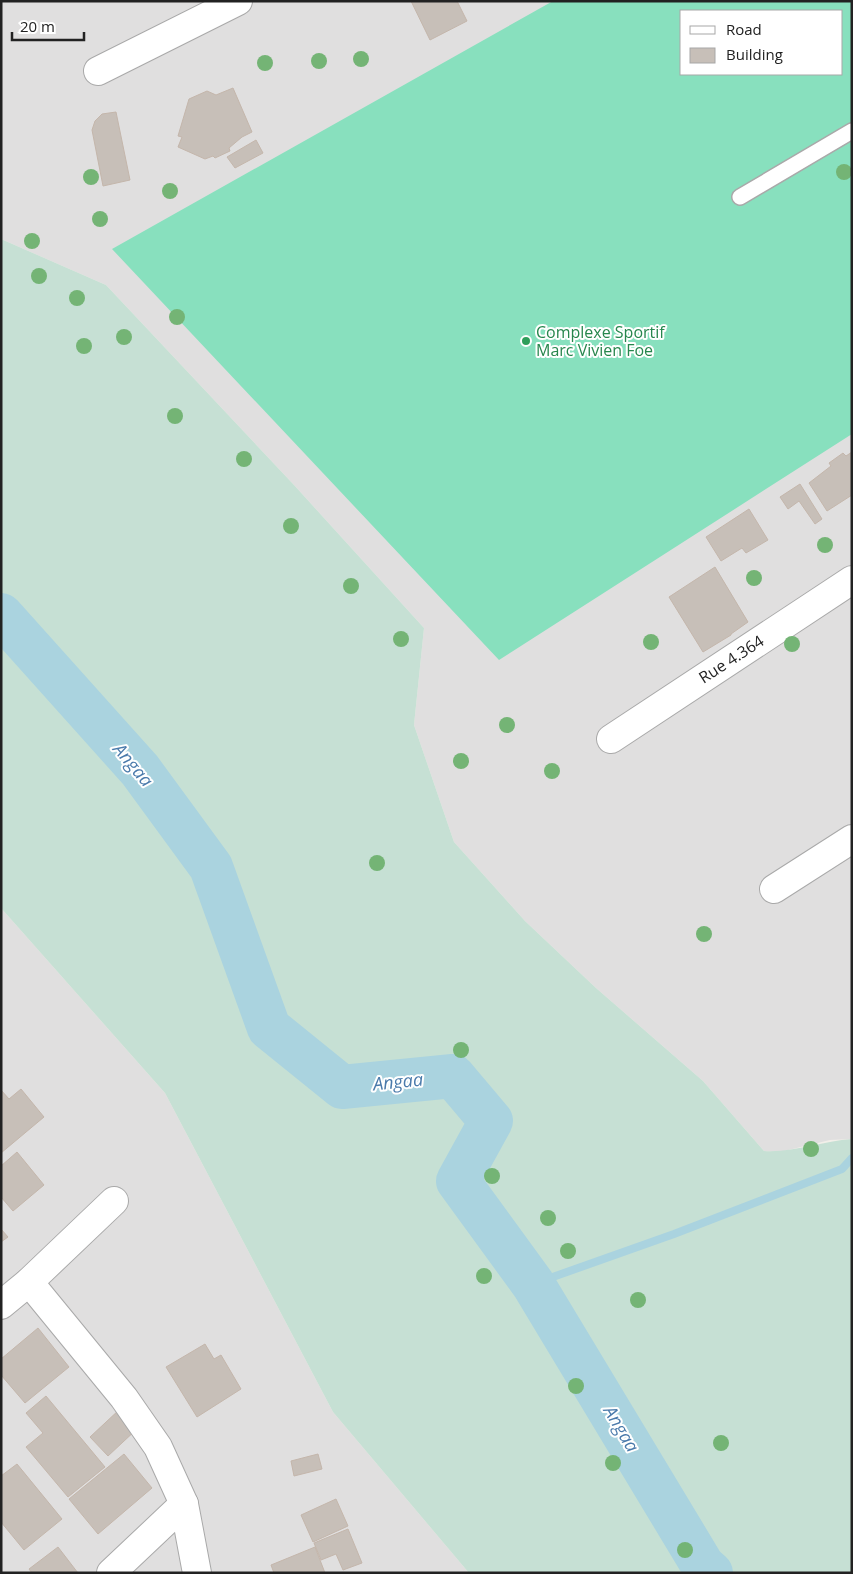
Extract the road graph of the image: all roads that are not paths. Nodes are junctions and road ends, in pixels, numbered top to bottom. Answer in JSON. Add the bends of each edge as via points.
{"nodes":[{"id":1,"x":238,"y":1,"type":"edge"},
{"id":2,"x":98,"y":71,"type":"dead end"},
{"id":3,"x":852,"y":131,"type":"edge"},
{"id":4,"x":740,"y":197,"type":"dead end"},
{"id":5,"x":852,"y":580,"type":"edge"},
{"id":6,"x":611,"y":739,"type":"dead end"},
{"id":7,"x":852,"y":839,"type":"edge"},
{"id":8,"x":774,"y":890,"type":"dead end"},
{"id":9,"x":114,"y":1201,"type":"dead end"},
{"id":10,"x":29,"y":1282,"type":"junction"},
{"id":11,"x":1,"y":1306,"type":"edge"},
{"id":12,"x":184,"y":1504,"type":"junction"},
{"id":13,"x":111,"y":1573,"type":"edge"},
{"id":14,"x":197,"y":1573,"type":"edge"}],
"edges":[{"from":1,"to":2,"type":"street"},
{"from":3,"to":4,"type":"lane"},
{"from":5,"to":6,"type":"street","name":"Rue 4.364"},
{"from":7,"to":8,"type":"street"},
{"from":9,"to":10,"type":"street"},
{"from":10,"to":11,"type":"street"},
{"from":10,"to":12,"type":"street","via":[[124,1398],[158,1447]]},
{"from":12,"to":13,"type":"street"},
{"from":12,"to":14,"type":"street"}]}
